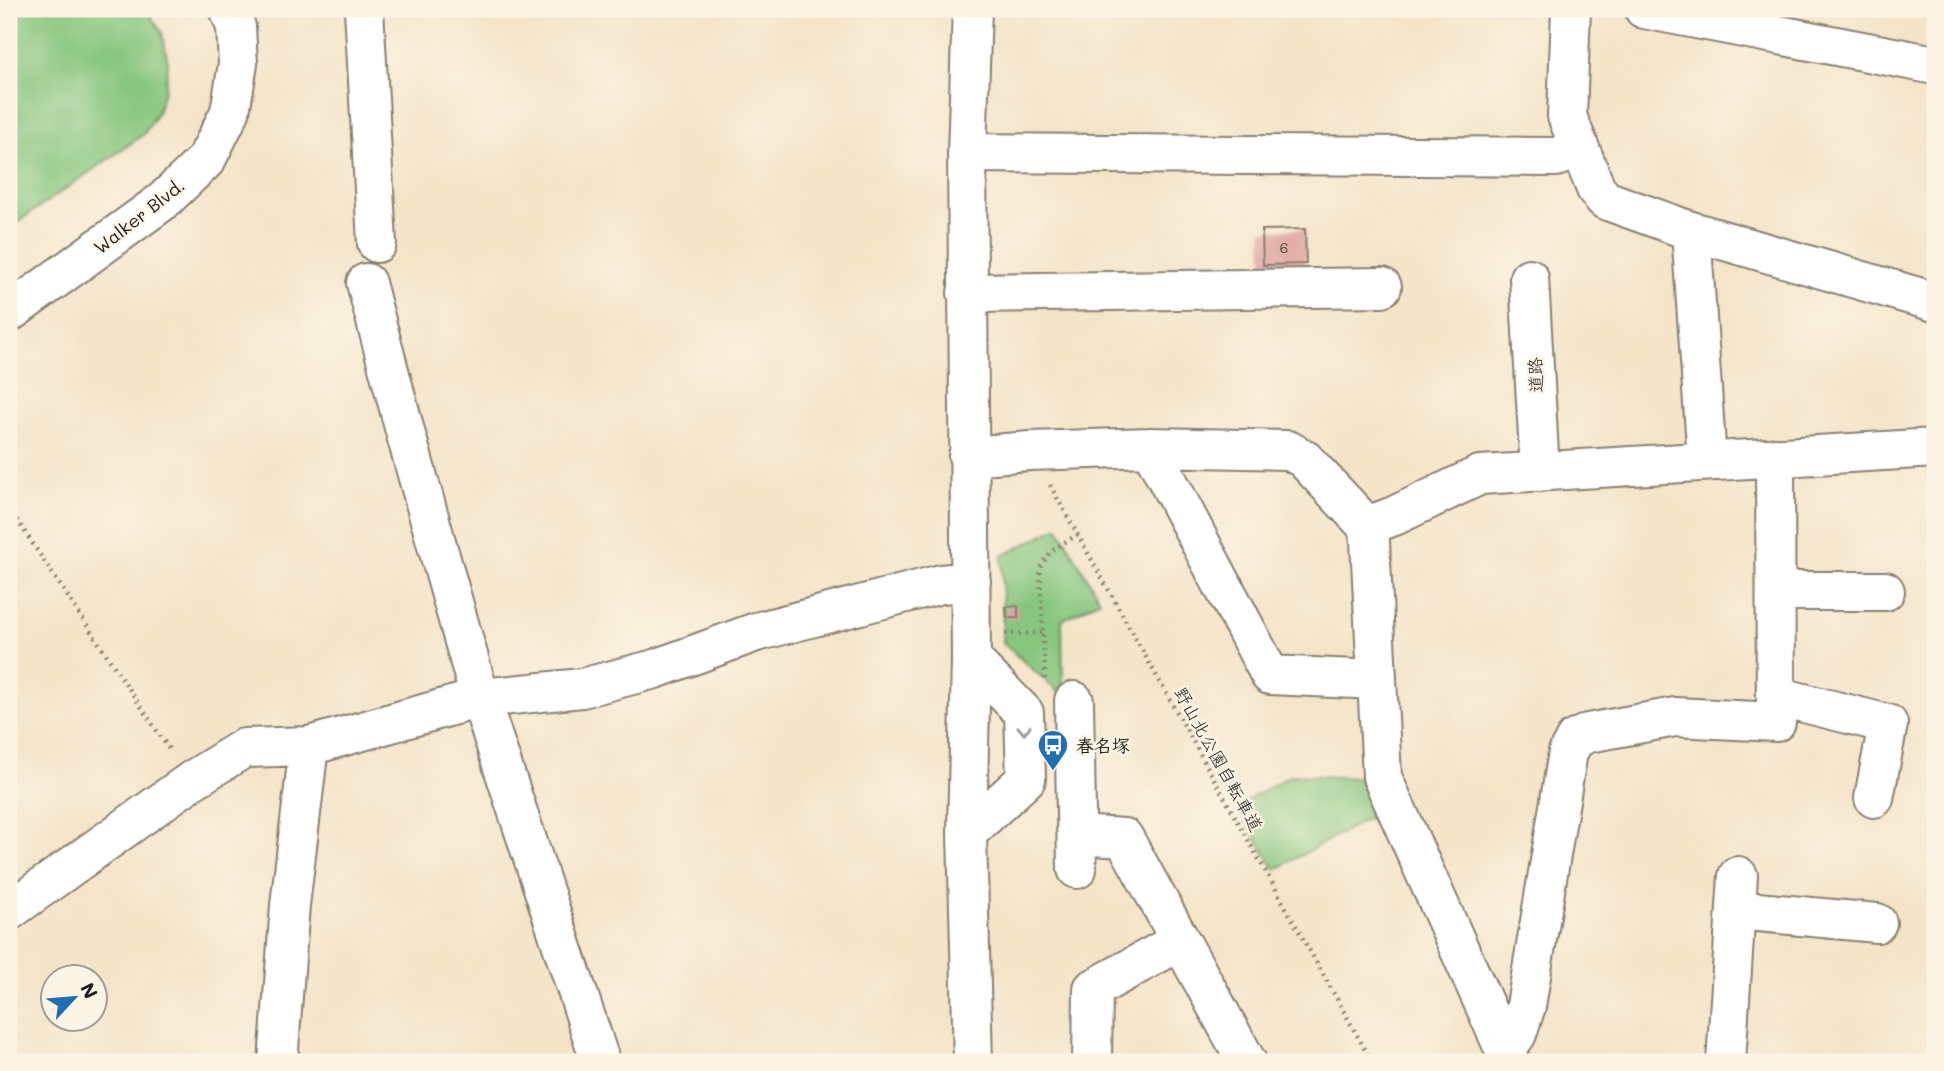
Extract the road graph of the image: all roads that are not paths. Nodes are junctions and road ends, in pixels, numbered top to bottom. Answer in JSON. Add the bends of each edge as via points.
{"nodes":[{"id":1,"x":229,"y":9,"type":"edge"},
{"id":2,"x":364,"y":9,"type":"edge"},
{"id":3,"x":972,"y":9,"type":"edge"},
{"id":4,"x":1572,"y":9,"type":"edge"},
{"id":5,"x":1644,"y":9,"type":"edge"},
{"id":6,"x":1935,"y":65,"type":"edge"},
{"id":7,"x":1579,"y":149,"type":"junction"},
{"id":8,"x":967,"y":153,"type":"junction"},
{"id":9,"x":1691,"y":231,"type":"junction"},
{"id":10,"x":377,"y":243,"type":"dead end"},
{"id":11,"x":1529,"y":278,"type":"dead end"},
{"id":12,"x":366,"y":283,"type":"dead end"},
{"id":13,"x":967,"y":293,"type":"junction"},
{"id":14,"x":1360,"y":298,"type":"dead end"},
{"id":15,"x":1935,"y":302,"type":"edge"},
{"id":16,"x":9,"y":313,"type":"edge"},
{"id":17,"x":1150,"y":447,"type":"junction"},
{"id":18,"x":1935,"y":448,"type":"edge"},
{"id":19,"x":968,"y":456,"type":"junction"},
{"id":20,"x":1775,"y":457,"type":"junction"},
{"id":21,"x":1707,"y":461,"type":"junction"},
{"id":22,"x":1540,"y":472,"type":"junction"},
{"id":23,"x":1367,"y":526,"type":"junction"},
{"id":24,"x":971,"y":581,"type":"junction"},
{"id":25,"x":1777,"y":591,"type":"junction"},
{"id":26,"x":1885,"y":591,"type":"dead end"},
{"id":27,"x":984,"y":647,"type":"junction"},
{"id":28,"x":1377,"y":680,"type":"junction"},
{"id":29,"x":1059,"y":694,"type":"road end"},
{"id":30,"x":1776,"y":696,"type":"junction"},
{"id":31,"x":480,"y":698,"type":"junction"},
{"id":32,"x":309,"y":747,"type":"junction"},
{"id":33,"x":1874,"y":798,"type":"dead end"},
{"id":34,"x":967,"y":833,"type":"junction"},
{"id":35,"x":9,"y":911,"type":"edge"},
{"id":36,"x":1877,"y":923,"type":"dead end"},
{"id":37,"x":1180,"y":941,"type":"junction"},
{"id":38,"x":599,"y":1057,"type":"dead end"},
{"id":39,"x":1507,"y":1057,"type":"edge"},
{"id":40,"x":278,"y":1062,"type":"edge"},
{"id":41,"x":973,"y":1062,"type":"edge"},
{"id":42,"x":1093,"y":1062,"type":"edge"},
{"id":43,"x":1247,"y":1062,"type":"edge"},
{"id":44,"x":1726,"y":1062,"type":"edge"}],
"edges":[{"from":1,"to":16,"type":"street","name":"Walker Blvd.","via":[[236,27],[238,64],[230,112],[206,160],[163,201]]},
{"from":2,"to":10,"type":"street"},
{"from":3,"to":8,"type":"street"},
{"from":4,"to":7,"type":"street","via":[[1567,116]]},
{"from":5,"to":6,"type":"street"},
{"from":7,"to":8,"type":"street","via":[[1556,157]]},
{"from":7,"to":9,"type":"street","via":[[1605,200]]},
{"from":8,"to":13,"type":"street"},
{"from":9,"to":15,"type":"street"},
{"from":9,"to":21,"type":"street"},
{"from":11,"to":22,"type":"street","name":"道路"},
{"from":12,"to":31,"type":"street"},
{"from":13,"to":14,"type":"street"},
{"from":13,"to":19,"type":"street"},
{"from":17,"to":19,"type":"street"},
{"from":17,"to":23,"type":"street","via":[[1288,450],[1304,459]]},
{"from":17,"to":28,"type":"street","via":[[1270,675]]},
{"from":18,"to":20,"type":"street"},
{"from":19,"to":24,"type":"street"},
{"from":20,"to":21,"type":"street"},
{"from":20,"to":25,"type":"street"},
{"from":21,"to":22,"type":"street"},
{"from":22,"to":23,"type":"street","via":[[1480,475]]},
{"from":23,"to":28,"type":"street"},
{"from":24,"to":27,"type":"street"},
{"from":24,"to":31,"type":"street","via":[[941,584],[756,632],[655,669],[582,688]]},
{"from":25,"to":26,"type":"street"},
{"from":25,"to":30,"type":"street"},
{"from":27,"to":34,"type":"street"},
{"from":27,"to":34,"type":"street","one_way":true,"via":[[1024,713],[1026,779]]},
{"from":28,"to":39,"type":"street","via":[[1382,777]]},
{"from":29,"to":37,"type":"street","via":[[1077,852],[1124,838]]},
{"from":30,"to":33,"type":"street","via":[[1888,724]]},
{"from":30,"to":39,"type":"street","via":[[1776,722],[1675,717],[1575,739],[1568,752],[1526,1006]]},
{"from":31,"to":32,"type":"street"},
{"from":31,"to":38,"type":"street"},
{"from":32,"to":35,"type":"street","via":[[244,748],[191,780]]},
{"from":32,"to":40,"type":"street"},
{"from":34,"to":41,"type":"street"},
{"from":36,"to":44,"type":"street","via":[[1737,893]]},
{"from":37,"to":42,"type":"street","via":[[1093,989]]},
{"from":37,"to":43,"type":"street"}]}
